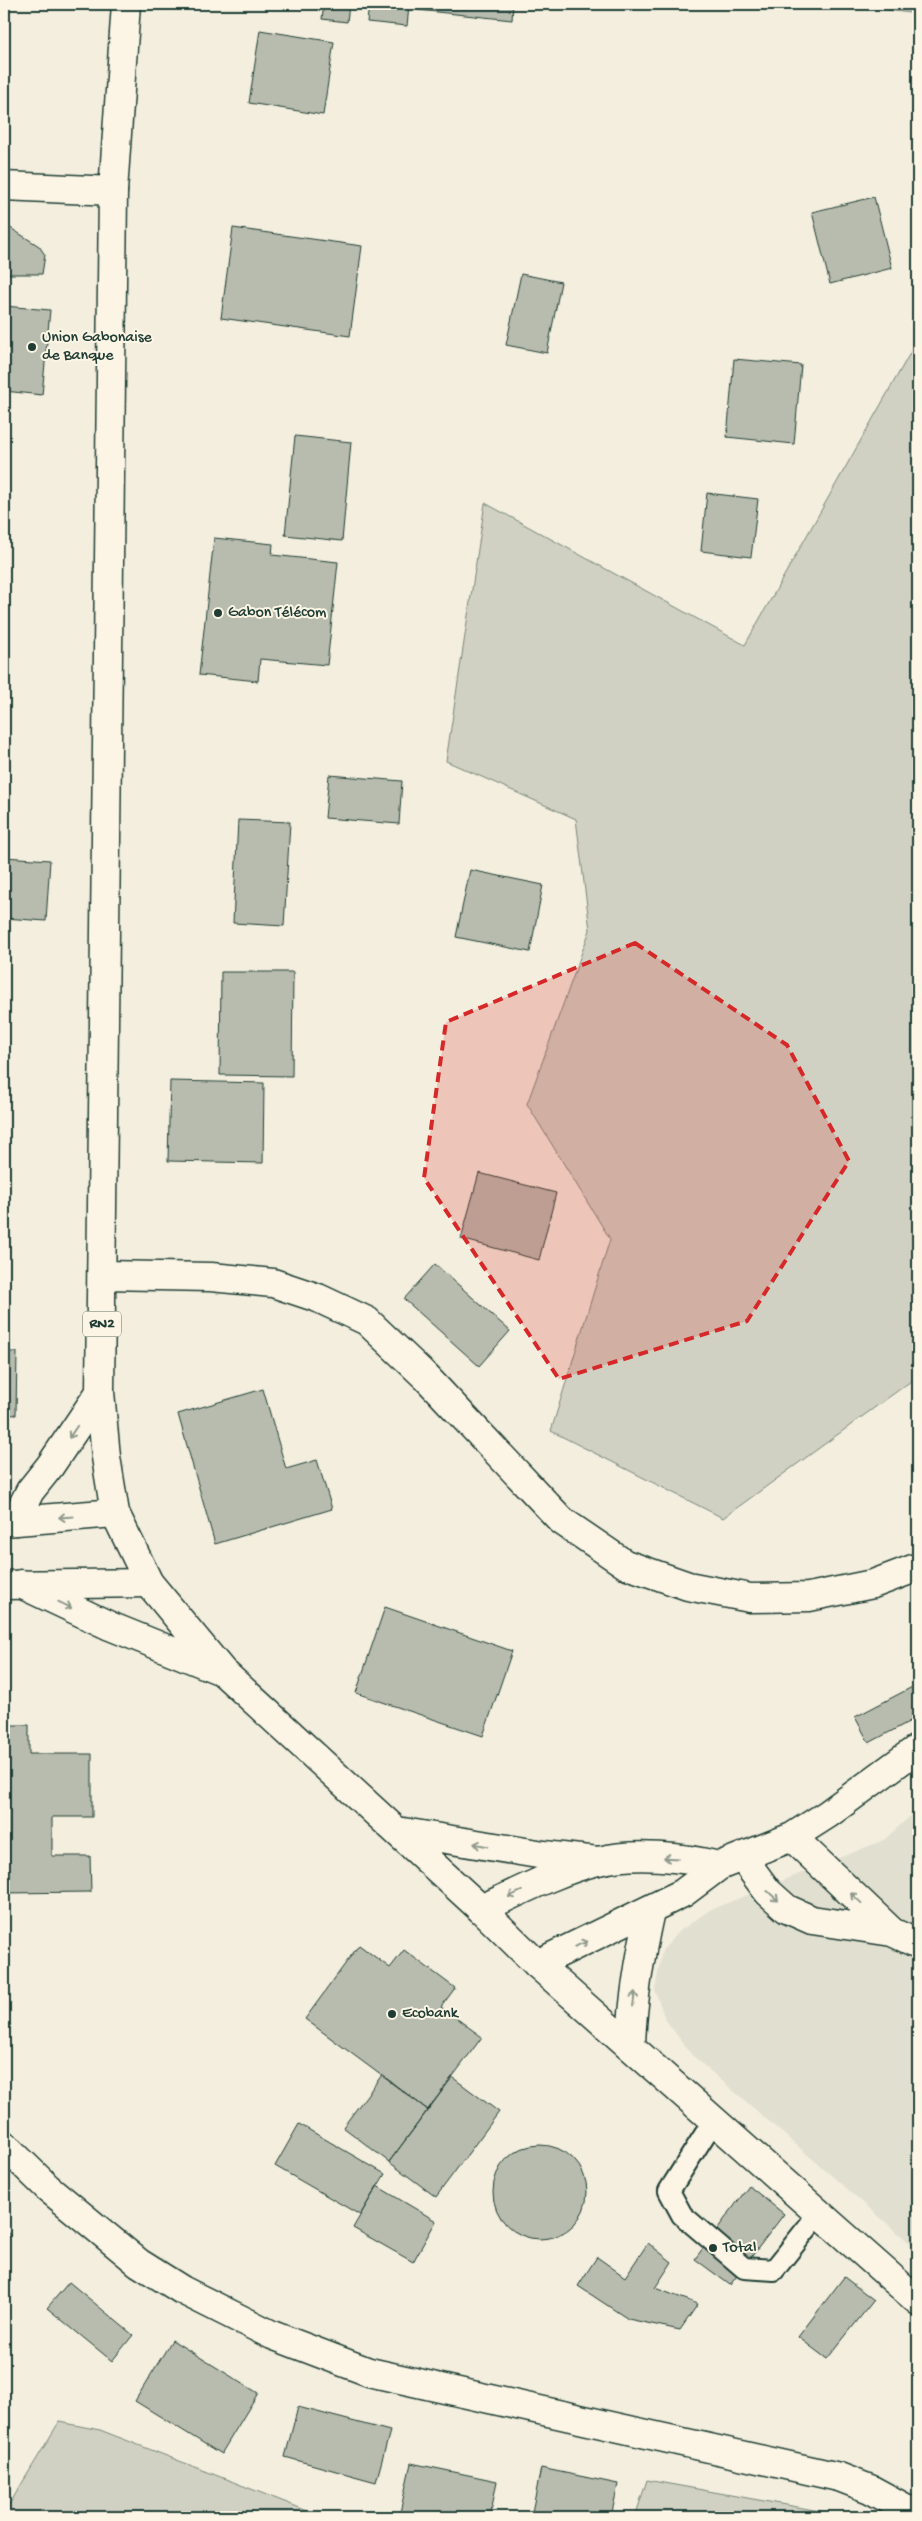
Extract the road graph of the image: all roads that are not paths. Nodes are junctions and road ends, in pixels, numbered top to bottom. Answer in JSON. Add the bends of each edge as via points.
{"nodes":[{"id":1,"x":126,"y":4,"type":"edge"},
{"id":2,"x":4,"y":186,"type":"edge"},
{"id":3,"x":114,"y":191,"type":"junction"},
{"id":4,"x":103,"y":1275,"type":"junction"},
{"id":5,"x":100,"y":1392,"type":"junction"},
{"id":6,"x":115,"y":1513,"type":"junction"},
{"id":7,"x":10,"y":1521,"type":"edge"},
{"id":8,"x":918,"y":1567,"type":"edge"},
{"id":9,"x":149,"y":1583,"type":"junction"},
{"id":10,"x":12,"y":1585,"type":"edge"},
{"id":11,"x":222,"y":1671,"type":"junction"},
{"id":12,"x":918,"y":1748,"type":"edge"},
{"id":13,"x":397,"y":1831,"type":"junction"},
{"id":14,"x":792,"y":1837,"type":"junction"},
{"id":15,"x":598,"y":1861,"type":"junction"},
{"id":16,"x":731,"y":1862,"type":"junction"},
{"id":17,"x":481,"y":1909,"type":"junction"},
{"id":18,"x":650,"y":1911,"type":"junction"},
{"id":19,"x":892,"y":1932,"type":"junction"},
{"id":20,"x":918,"y":1944,"type":"edge"},
{"id":21,"x":537,"y":1964,"type":"junction"},
{"id":22,"x":631,"y":2047,"type":"junction"},
{"id":23,"x":714,"y":2120,"type":"junction"},
{"id":24,"x":4,"y":2145,"type":"edge"},
{"id":25,"x":820,"y":2212,"type":"junction"},
{"id":26,"x":918,"y":2301,"type":"edge"},
{"id":27,"x":918,"y":2515,"type":"edge"}],
"edges":[{"from":1,"to":3,"type":"main road","number":"RN2"},
{"from":2,"to":3,"type":"main road"},
{"from":3,"to":4,"type":"main road","number":"RN2"},
{"from":4,"to":5,"type":"main road","number":"RN2"},
{"from":4,"to":8,"type":"main road","via":[[211,1277],[273,1283],[318,1298],[367,1321],[426,1377],[562,1521],[625,1564],[688,1586],[750,1598],[809,1597],[873,1584]]},
{"from":5,"to":6,"type":"main road","number":"RN2"},
{"from":5,"to":7,"type":"main road","one_way":true},
{"from":6,"to":7,"type":"main road","one_way":true},
{"from":6,"to":9,"type":"main road","number":"RN2"},
{"from":9,"to":10,"type":"main road"},
{"from":9,"to":11,"type":"main road","number":"RN2"},
{"from":10,"to":11,"type":"main road","one_way":true},
{"from":11,"to":13,"type":"main road","number":"RN2"},
{"from":12,"to":14,"type":"main road"},
{"from":15,"to":13,"type":"main road","one_way":true},
{"from":13,"to":17,"type":"main road","number":"RN2"},
{"from":14,"to":16,"type":"main road"},
{"from":19,"to":14,"type":"main road","one_way":true},
{"from":16,"to":15,"type":"main road","one_way":true,"via":[[669,1858]]},
{"from":15,"to":17,"type":"main road","one_way":true,"via":[[544,1880]]},
{"from":16,"to":18,"type":"main road"},
{"from":16,"to":19,"type":"main road","one_way":true,"via":[[788,1909],[812,1920]]},
{"from":17,"to":21,"type":"main road","number":"RN2"},
{"from":21,"to":18,"type":"main road","one_way":true},
{"from":22,"to":18,"type":"main road","one_way":true,"via":[[637,1978]]},
{"from":19,"to":20,"type":"main road"},
{"from":21,"to":22,"type":"main road","number":"RN2"},
{"from":22,"to":23,"type":"main road","number":"RN2"},
{"from":23,"to":25,"type":"main road","number":"RN2"},
{"from":23,"to":25,"type":"lane","via":[[669,2191],[682,2215],[744,2268],[774,2270]]},
{"from":24,"to":27,"type":"main road","via":[[48,2188],[139,2263],[182,2290],[272,2335],[368,2372],[839,2477],[870,2489]]},
{"from":25,"to":26,"type":"main road","number":"RN2"}]}
